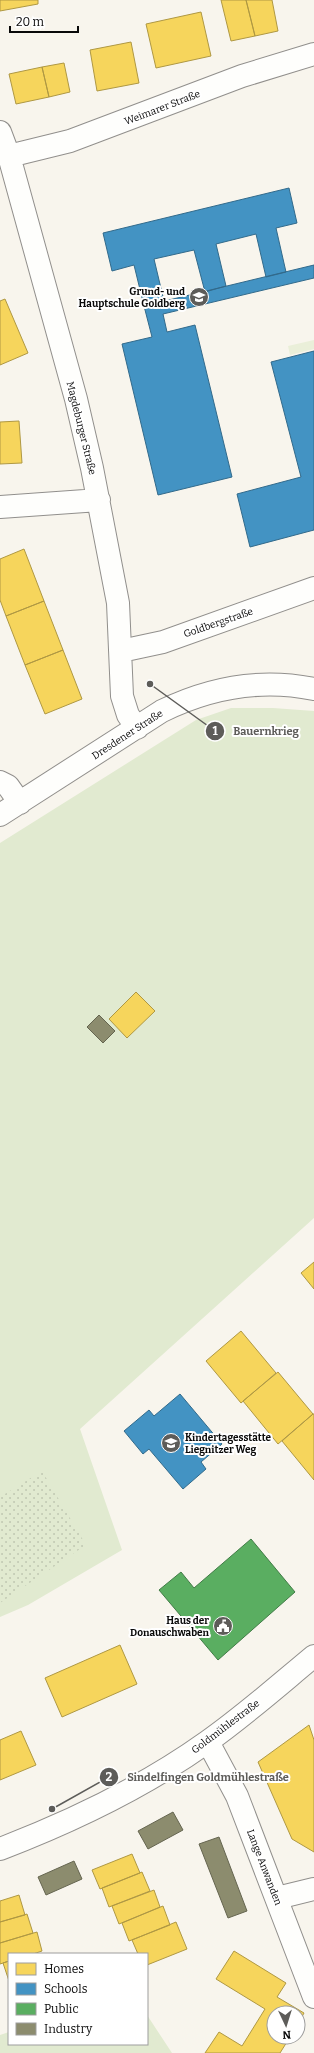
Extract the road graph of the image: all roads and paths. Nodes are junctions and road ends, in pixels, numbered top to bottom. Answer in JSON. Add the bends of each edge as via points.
{"nodes":[{"id":1,"x":314,"y":54,"type":"edge"},
{"id":2,"x":0,"y":132,"type":"edge"},
{"id":3,"x":9,"y":156,"type":"junction"},
{"id":4,"x":99,"y":500,"type":"junction"},
{"id":5,"x":0,"y":507,"type":"edge"},
{"id":6,"x":314,"y":588,"type":"edge"},
{"id":7,"x":121,"y":651,"type":"junction"},
{"id":8,"x":314,"y":689,"type":"edge"},
{"id":9,"x":137,"y":728,"type":"junction"},
{"id":10,"x":0,"y":782,"type":"edge"},
{"id":11,"x":20,"y":803,"type":"junction"},
{"id":12,"x":0,"y":816,"type":"edge"},
{"id":13,"x":314,"y":1656,"type":"edge"},
{"id":14,"x":208,"y":1742,"type":"junction"},
{"id":15,"x":0,"y":1849,"type":"edge"},
{"id":16,"x":314,"y":1889,"type":"edge"},
{"id":17,"x":277,"y":1898,"type":"junction"},
{"id":18,"x":314,"y":1997,"type":"edge"}],
"edges":[{"from":1,"to":3,"type":"street","name":"Weimarer Straße","via":[[242,76],[70,141]]},
{"from":2,"to":3,"type":"street","name":"Magdeburger Straße"},
{"from":3,"to":4,"type":"street","name":"Magdeburger Straße","via":[[76,399]]},
{"from":4,"to":5,"type":"street"},
{"from":4,"to":7,"type":"street","name":"Magdeburger Straße","via":[[118,603]]},
{"from":6,"to":7,"type":"street","name":"Goldbergstraße","via":[[162,642]]},
{"from":7,"to":9,"type":"street","name":"Magdeburger Straße","via":[[122,696],[128,714]]},
{"from":8,"to":9,"type":"street","name":"Dresdener Straße","via":[[270,684],[228,686],[186,699]]},
{"from":9,"to":11,"type":"street","name":"Dresdener Straße"},
{"from":10,"to":11,"type":"street","via":[[8,786]]},
{"from":11,"to":12,"type":"street","name":"Dresdener Straße"},
{"from":13,"to":14,"type":"street","name":"Goldmühlestraße"},
{"from":14,"to":15,"type":"street","name":"Goldmühlestraße","via":[[82,1815]]},
{"from":14,"to":17,"type":"street","name":"Lange Anwanden","via":[[237,1796]]},
{"from":16,"to":17,"type":"street"},
{"from":17,"to":18,"type":"street","name":"Lange Anwanden"}]}
